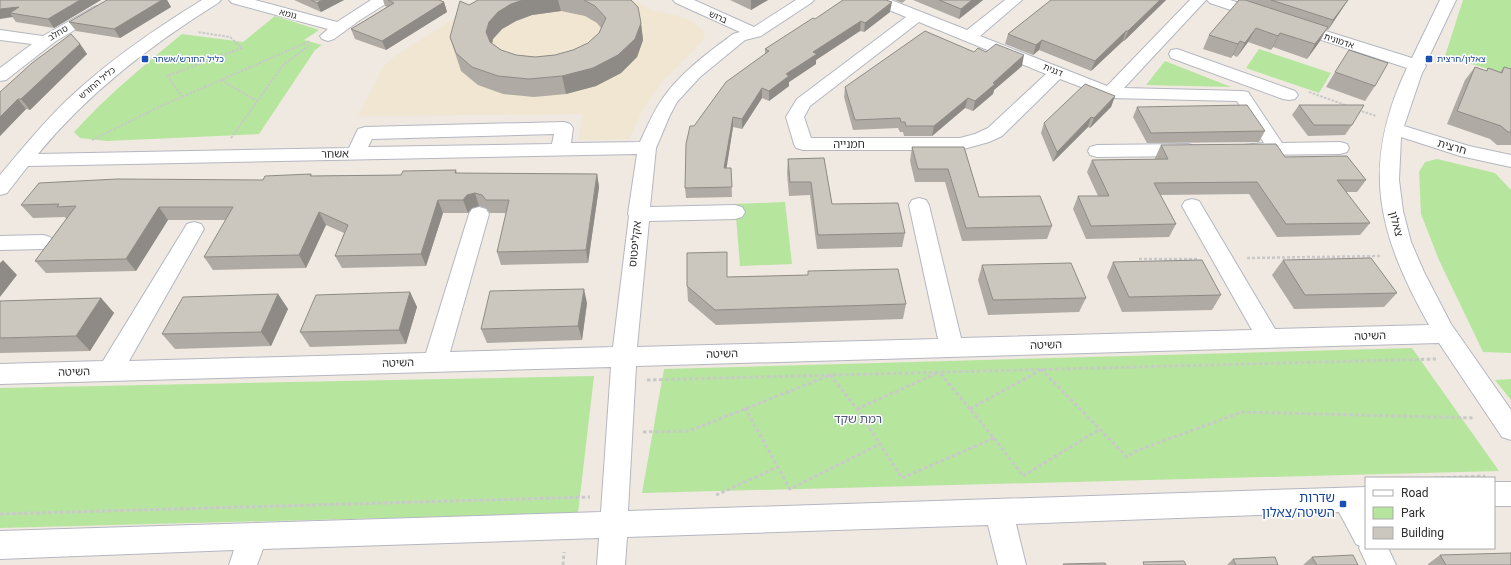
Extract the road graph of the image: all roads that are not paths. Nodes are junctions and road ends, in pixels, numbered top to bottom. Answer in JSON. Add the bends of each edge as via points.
{"nodes":[{"id":1,"x":213,"y":0,"type":"edge"},
{"id":2,"x":237,"y":0,"type":"edge"},
{"id":3,"x":382,"y":0,"type":"edge"},
{"id":4,"x":681,"y":0,"type":"edge"},
{"id":5,"x":806,"y":0,"type":"edge"},
{"id":6,"x":877,"y":0,"type":"edge"},
{"id":7,"x":1014,"y":0,"type":"edge"},
{"id":8,"x":1198,"y":0,"type":"edge"},
{"id":9,"x":1215,"y":0,"type":"edge"},
{"id":10,"x":1448,"y":0,"type":"edge"},
{"id":11,"x":108,"y":4,"type":"edge"},
{"id":12,"x":918,"y":16,"type":"junction"},
{"id":13,"x":339,"y":27,"type":"junction"},
{"id":14,"x":755,"y":33,"type":"junction"},
{"id":15,"x":0,"y":35,"type":"edge"},
{"id":16,"x":320,"y":37,"type":"road end"},
{"id":17,"x":969,"y":37,"type":"junction"},
{"id":18,"x":45,"y":41,"type":"junction"},
{"id":19,"x":1177,"y":54,"type":"dead end"},
{"id":20,"x":1418,"y":66,"type":"junction"},
{"id":21,"x":1058,"y":72,"type":"junction"},
{"id":22,"x":0,"y":76,"type":"edge"},
{"id":23,"x":1251,"y":81,"type":"junction"},
{"id":24,"x":1110,"y":93,"type":"junction"},
{"id":25,"x":1289,"y":95,"type":"road end"},
{"id":26,"x":1242,"y":96,"type":"junction"},
{"id":27,"x":1395,"y":126,"type":"junction"},
{"id":28,"x":647,"y":148,"type":"junction"},
{"id":29,"x":1340,"y":148,"type":"dead end"},
{"id":30,"x":1230,"y":149,"type":"edge"},
{"id":31,"x":1277,"y":149,"type":"junction"},
{"id":32,"x":1206,"y":150,"type":"edge"},
{"id":33,"x":1097,"y":151,"type":"dead end"},
{"id":34,"x":23,"y":160,"type":"junction"},
{"id":35,"x":1511,"y":160,"type":"edge"},
{"id":36,"x":0,"y":188,"type":"edge"},
{"id":37,"x":919,"y":204,"type":"dead end"},
{"id":38,"x":1192,"y":206,"type":"dead end"},
{"id":39,"x":735,"y":212,"type":"dead end"},
{"id":40,"x":479,"y":214,"type":"dead end"},
{"id":41,"x":638,"y":214,"type":"junction"},
{"id":42,"x":194,"y":230,"type":"dead end"},
{"id":43,"x":43,"y":242,"type":"dead end"},
{"id":44,"x":0,"y":243,"type":"edge"},
{"id":45,"x":1444,"y":334,"type":"junction"},
{"id":46,"x":1269,"y":339,"type":"junction"},
{"id":47,"x":952,"y":348,"type":"junction"},
{"id":48,"x":624,"y":357,"type":"junction"},
{"id":49,"x":435,"y":362,"type":"junction"},
{"id":50,"x":110,"y":371,"type":"junction"},
{"id":51,"x":0,"y":374,"type":"edge"},
{"id":52,"x":1507,"y":424,"type":"edge"},
{"id":53,"x":1495,"y":486,"type":"edge"},
{"id":54,"x":1511,"y":494,"type":"edge"},
{"id":55,"x":1356,"y":499,"type":"edge"},
{"id":56,"x":999,"y":511,"type":"junction"},
{"id":57,"x":614,"y":524,"type":"junction"},
{"id":58,"x":1365,"y":531,"type":"edge"},
{"id":59,"x":254,"y":536,"type":"junction"},
{"id":60,"x":0,"y":545,"type":"edge"},
{"id":61,"x":1374,"y":549,"type":"edge"},
{"id":62,"x":243,"y":565,"type":"edge"},
{"id":63,"x":611,"y":565,"type":"edge"},
{"id":64,"x":1012,"y":565,"type":"edge"},
{"id":65,"x":1382,"y":565,"type":"edge"}],
"edges":[{"from":1,"to":34,"type":"street","name":"כליל החורש","via":[[155,37],[96,84],[73,104]]},
{"from":2,"to":13,"type":"street","name":"גומא"},
{"from":3,"to":13,"type":"street"},
{"from":4,"to":14,"type":"street","name":"ברוש"},
{"from":5,"to":14,"type":"street","name":"אקליפטוס"},
{"from":6,"to":12,"type":"street","name":"דגנית"},
{"from":7,"to":17,"type":"street"},
{"from":8,"to":24,"type":"street"},
{"from":9,"to":20,"type":"street","name":"אדמונית"},
{"from":10,"to":20,"type":"street","name":"צאלון"},
{"from":11,"to":18,"type":"street","name":"סחלב"},
{"from":12,"to":17,"type":"street","name":"דגנית"},
{"from":12,"to":21,"type":"street","name":"חמנייה","via":[[803,102],[795,117],[803,144],[960,144],[974,141],[998,129]]},
{"from":13,"to":16,"type":"street","via":[[326,37]]},
{"from":14,"to":28,"type":"street","name":"אקליפטוס","via":[[739,37],[682,86],[660,115]]},
{"from":15,"to":18,"type":"street","name":"סחלב"},
{"from":17,"to":21,"type":"street","name":"דגנית"},
{"from":18,"to":22,"type":"street","name":"סחלב"},
{"from":19,"to":23,"type":"street"},
{"from":20,"to":27,"type":"street","name":"צאלון","via":[[1405,94]]},
{"from":21,"to":24,"type":"street","name":"דגנית"},
{"from":23,"to":25,"type":"street"},
{"from":23,"to":26,"type":"street"},
{"from":24,"to":26,"type":"street"},
{"from":26,"to":31,"type":"street"},
{"from":27,"to":35,"type":"street","name":"חרצית","via":[[1459,150]]},
{"from":27,"to":45,"type":"street","name":"צאלון","via":[[1390,148],[1388,186],[1393,215],[1406,256]]},
{"from":28,"to":34,"type":"street","name":"אשחר"},
{"from":28,"to":41,"type":"street","name":"אקליפטוס"},
{"from":29,"to":31,"type":"street"},
{"from":30,"to":31,"type":"street"},
{"from":32,"to":33,"type":"street"},
{"from":34,"to":36,"type":"street","name":"כליל החורש"},
{"from":37,"to":47,"type":"street"},
{"from":38,"to":46,"type":"street"},
{"from":39,"to":41,"type":"street"},
{"from":40,"to":49,"type":"street"},
{"from":41,"to":48,"type":"street","name":"אקליפטוס"},
{"from":42,"to":50,"type":"street"},
{"from":43,"to":44,"type":"street"},
{"from":45,"to":46,"type":"street","name":"השיטה"},
{"from":45,"to":52,"type":"street","name":"צאלון"},
{"from":46,"to":47,"type":"street","name":"השיטה"},
{"from":47,"to":48,"type":"street","name":"השיטה"},
{"from":48,"to":49,"type":"street","name":"השיטה"},
{"from":48,"to":57,"type":"street","name":"אקליפטוס"},
{"from":49,"to":50,"type":"street","name":"השיטה"},
{"from":50,"to":51,"type":"street","name":"השיטה"},
{"from":53,"to":54,"type":"street"},
{"from":55,"to":56,"type":"street"},
{"from":55,"to":58,"type":"street"},
{"from":56,"to":57,"type":"street"},
{"from":56,"to":64,"type":"street"},
{"from":57,"to":59,"type":"street"},
{"from":57,"to":63,"type":"street","name":"אקליפטוס"},
{"from":59,"to":60,"type":"street"},
{"from":59,"to":62,"type":"street"},
{"from":61,"to":65,"type":"street"}]}
